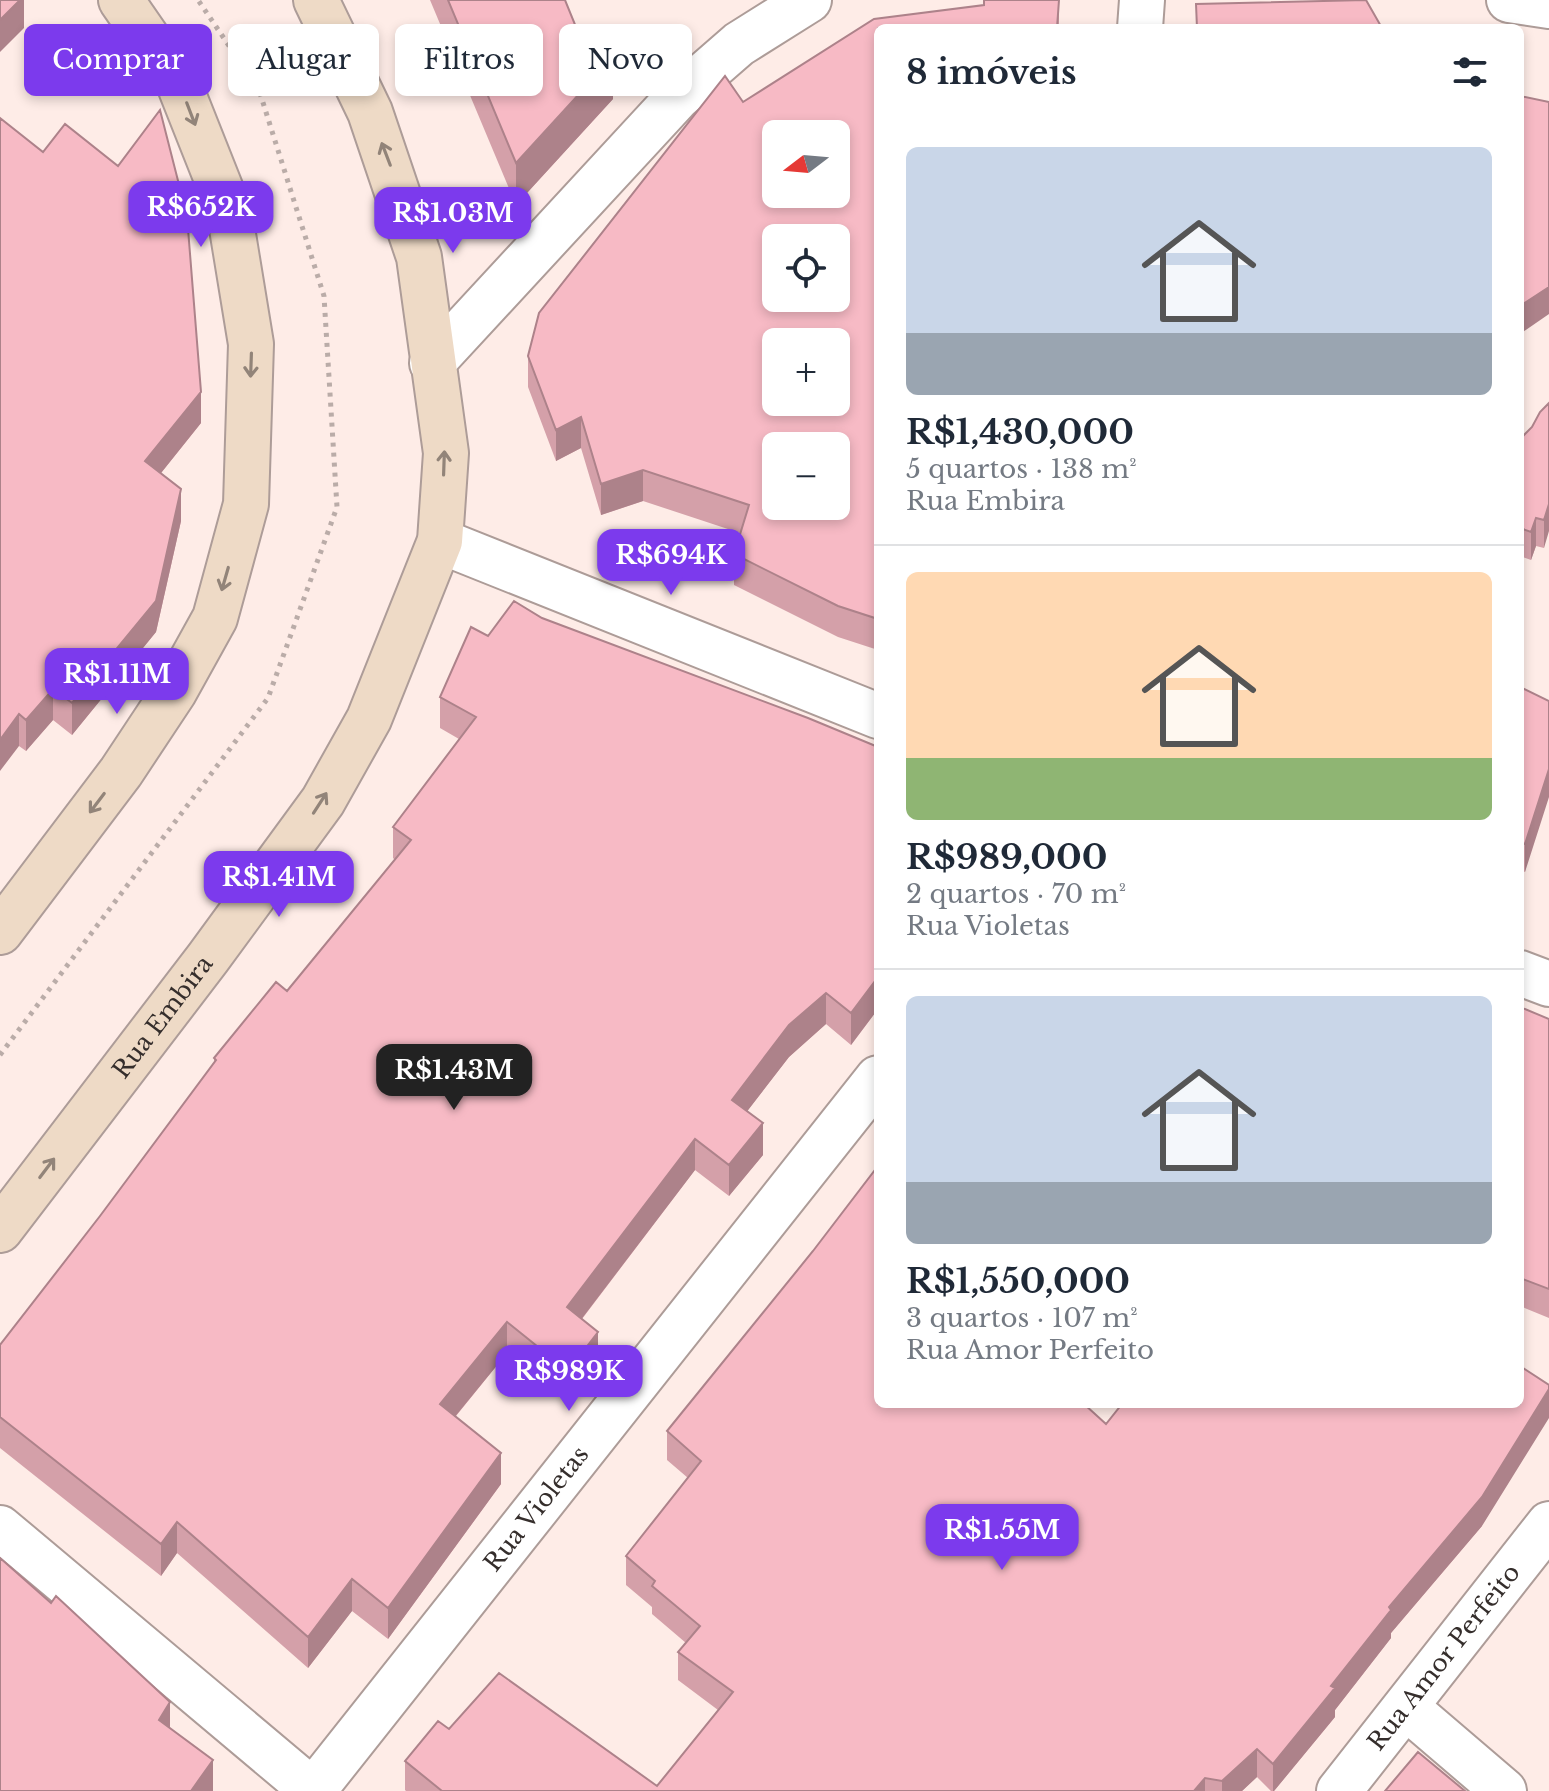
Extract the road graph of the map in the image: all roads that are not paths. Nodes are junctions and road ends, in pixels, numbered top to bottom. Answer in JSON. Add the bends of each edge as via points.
{"nodes":[{"id":1,"x":121,"y":0,"type":"edge"},
{"id":2,"x":316,"y":0,"type":"edge"},
{"id":3,"x":809,"y":0,"type":"edge"},
{"id":4,"x":1142,"y":0,"type":"edge"},
{"id":5,"x":1509,"y":0,"type":"edge"},
{"id":6,"x":1549,"y":6,"type":"edge"},
{"id":7,"x":1140,"y":24,"type":"edge"},
{"id":8,"x":432,"y":363,"type":"junction"},
{"id":9,"x":440,"y":541,"type":"junction"},
{"id":10,"x":874,"y":714,"type":"edge"},
{"id":11,"x":0,"y":932,"type":"edge"},
{"id":12,"x":1524,"y":975,"type":"edge"},
{"id":13,"x":1549,"y":984,"type":"edge"},
{"id":14,"x":874,"y":1083,"type":"edge"},
{"id":15,"x":0,"y":1230,"type":"edge"},
{"id":16,"x":1549,"y":1524,"type":"edge"},
{"id":17,"x":0,"y":1528,"type":"edge"},
{"id":18,"x":1407,"y":1708,"type":"junction"},
{"id":19,"x":313,"y":1791,"type":"edge"},
{"id":20,"x":1339,"y":1791,"type":"edge"},
{"id":21,"x":1504,"y":1791,"type":"edge"}],
"edges":[{"from":1,"to":11,"type":"main road","one_way":true,"via":[[179,84],[229,210],[251,344],[246,504],[215,618],[174,692],[121,772]]},
{"from":8,"to":2,"type":"main road","name":"Rua Embira","one_way":true,"via":[[419,257],[396,181],[370,112]]},
{"from":3,"to":8,"type":"street","via":[[739,44],[677,98]]},
{"from":4,"to":7,"type":"street"},
{"from":5,"to":6,"type":"street"},
{"from":9,"to":8,"type":"main road","name":"Rua Embira","one_way":true,"via":[[446,453]]},
{"from":9,"to":10,"type":"street"},
{"from":15,"to":9,"type":"main road","name":"Rua Embira","one_way":true,"via":[[323,801],[369,719]]},
{"from":12,"to":13,"type":"street"},
{"from":14,"to":19,"type":"street","name":"Rua Violetas"},
{"from":16,"to":18,"type":"street","name":"Rua Amor Perfeito"},
{"from":17,"to":19,"type":"street"},
{"from":18,"to":20,"type":"street","name":"Rua Amor Perfeito"},
{"from":18,"to":21,"type":"street"}]}
